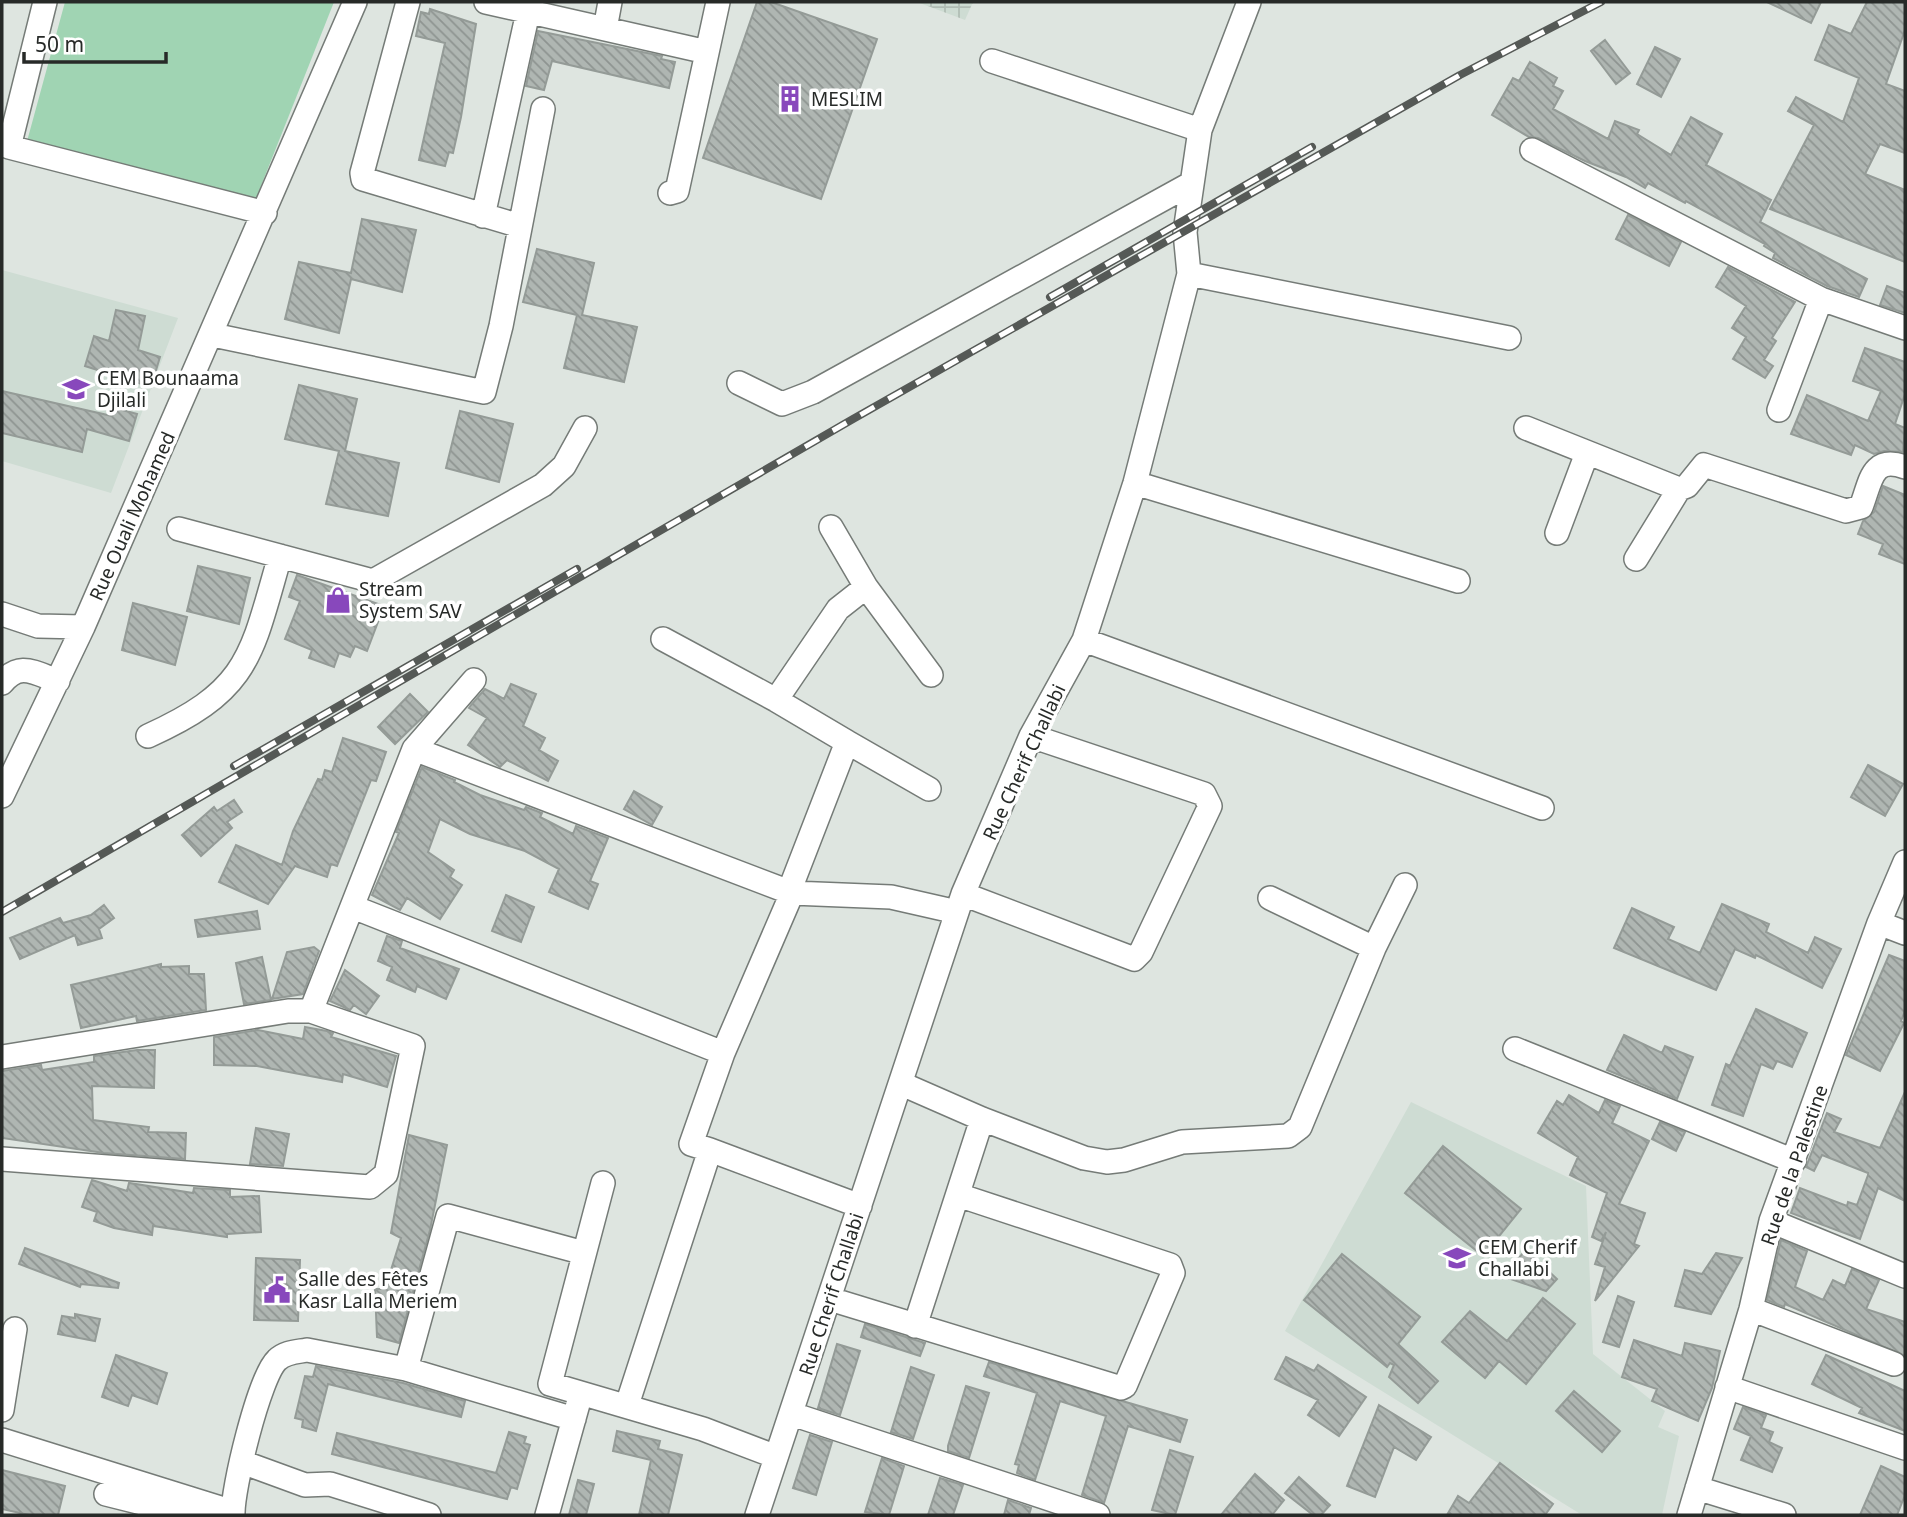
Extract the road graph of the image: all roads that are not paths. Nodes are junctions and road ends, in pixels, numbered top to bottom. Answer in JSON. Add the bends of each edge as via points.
{"nodes":[{"id":1,"x":45,"y":2,"type":"edge"},
{"id":2,"x":355,"y":2,"type":"edge"},
{"id":3,"x":408,"y":2,"type":"edge"},
{"id":4,"x":486,"y":2,"type":"edge"},
{"id":5,"x":610,"y":2,"type":"edge"},
{"id":6,"x":718,"y":2,"type":"edge"},
{"id":7,"x":1249,"y":2,"type":"edge"},
{"id":8,"x":528,"y":12,"type":"junction"},
{"id":9,"x":605,"y":29,"type":"junction"},
{"id":10,"x":707,"y":52,"type":"junction"},
{"id":11,"x":992,"y":61,"type":"dead end"},
{"id":12,"x":11,"y":97,"type":"edge"},
{"id":13,"x":543,"y":109,"type":"dead end"},
{"id":14,"x":1200,"y":130,"type":"junction"},
{"id":15,"x":1532,"y":150,"type":"dead end"},
{"id":16,"x":1192,"y":183,"type":"junction"},
{"id":17,"x":670,"y":193,"type":"dead end"},
{"id":18,"x":265,"y":213,"type":"junction"},
{"id":19,"x":483,"y":216,"type":"junction"},
{"id":20,"x":520,"y":226,"type":"junction"},
{"id":21,"x":1189,"y":274,"type":"junction"},
{"id":22,"x":1821,"y":299,"type":"junction"},
{"id":23,"x":1905,"y":328,"type":"edge"},
{"id":24,"x":213,"y":335,"type":"junction"},
{"id":25,"x":1509,"y":338,"type":"dead end"},
{"id":26,"x":739,"y":383,"type":"dead end"},
{"id":27,"x":1779,"y":410,"type":"dead end"},
{"id":28,"x":585,"y":428,"type":"dead end"},
{"id":29,"x":1526,"y":428,"type":"dead end"},
{"id":30,"x":1587,"y":453,"type":"junction"},
{"id":31,"x":1905,"y":467,"type":"edge"},
{"id":32,"x":1135,"y":483,"type":"junction"},
{"id":33,"x":1679,"y":489,"type":"junction"},
{"id":34,"x":831,"y":527,"type":"dead end"},
{"id":35,"x":179,"y":529,"type":"dead end"},
{"id":36,"x":1558,"y":533,"type":"dead end"},
{"id":37,"x":280,"y":556,"type":"junction"},
{"id":38,"x":1636,"y":559,"type":"dead end"},
{"id":39,"x":1458,"y":580,"type":"dead end"},
{"id":40,"x":866,"y":587,"type":"junction"},
{"id":41,"x":2,"y":614,"type":"edge"},
{"id":42,"x":83,"y":627,"type":"junction"},
{"id":43,"x":663,"y":639,"type":"dead end"},
{"id":44,"x":1084,"y":640,"type":"junction"},
{"id":45,"x":931,"y":676,"type":"dead end"},
{"id":46,"x":474,"y":680,"type":"dead end"},
{"id":47,"x":58,"y":681,"type":"junction"},
{"id":48,"x":2,"y":683,"type":"edge"},
{"id":49,"x":776,"y":700,"type":"junction"},
{"id":50,"x":148,"y":736,"type":"dead end"},
{"id":51,"x":1031,"y":736,"type":"junction"},
{"id":52,"x":846,"y":743,"type":"junction"},
{"id":53,"x":414,"y":749,"type":"junction"},
{"id":54,"x":929,"y":789,"type":"dead end"},
{"id":55,"x":2,"y":796,"type":"edge"},
{"id":56,"x":1542,"y":808,"type":"dead end"},
{"id":57,"x":1905,"y":862,"type":"edge"},
{"id":58,"x":1405,"y":885,"type":"dead end"},
{"id":59,"x":792,"y":893,"type":"junction"},
{"id":60,"x":1269,"y":898,"type":"dead end"},
{"id":61,"x":960,"y":903,"type":"junction"},
{"id":62,"x":353,"y":907,"type":"junction"},
{"id":63,"x":1879,"y":923,"type":"junction"},
{"id":64,"x":1905,"y":933,"type":"edge"},
{"id":65,"x":1374,"y":948,"type":"junction"},
{"id":66,"x":311,"y":1011,"type":"junction"},
{"id":67,"x":1515,"y":1049,"type":"dead end"},
{"id":68,"x":723,"y":1053,"type":"junction"},
{"id":69,"x":2,"y":1057,"type":"edge"},
{"id":70,"x":902,"y":1084,"type":"junction"},
{"id":71,"x":982,"y":1119,"type":"junction"},
{"id":72,"x":710,"y":1150,"type":"junction"},
{"id":73,"x":2,"y":1159,"type":"edge"},
{"id":74,"x":1794,"y":1161,"type":"junction"},
{"id":75,"x":603,"y":1182,"type":"dead end"},
{"id":76,"x":958,"y":1195,"type":"junction"},
{"id":77,"x":860,"y":1206,"type":"junction"},
{"id":78,"x":1772,"y":1221,"type":"junction"},
{"id":79,"x":584,"y":1253,"type":"junction"},
{"id":80,"x":1905,"y":1276,"type":"edge"},
{"id":81,"x":830,"y":1299,"type":"junction"},
{"id":82,"x":1751,"y":1309,"type":"junction"},
{"id":83,"x":915,"y":1326,"type":"junction"},
{"id":84,"x":15,"y":1329,"type":"dead end"},
{"id":85,"x":1894,"y":1364,"type":"dead end"},
{"id":86,"x":406,"y":1369,"type":"junction"},
{"id":87,"x":1727,"y":1387,"type":"junction"},
{"id":88,"x":581,"y":1393,"type":"junction"},
{"id":89,"x":627,"y":1405,"type":"junction"},
{"id":90,"x":2,"y":1410,"type":"edge"},
{"id":91,"x":792,"y":1414,"type":"junction"},
{"id":92,"x":574,"y":1419,"type":"junction"},
{"id":93,"x":2,"y":1440,"type":"edge"},
{"id":94,"x":1905,"y":1448,"type":"edge"},
{"id":95,"x":774,"y":1456,"type":"junction"},
{"id":96,"x":242,"y":1462,"type":"junction"},
{"id":97,"x":1697,"y":1488,"type":"junction"},
{"id":98,"x":106,"y":1494,"type":"dead end"},
{"id":99,"x":233,"y":1514,"type":"edge"},
{"id":100,"x":190,"y":1515,"type":"edge"},
{"id":101,"x":429,"y":1515,"type":"edge"},
{"id":102,"x":547,"y":1515,"type":"edge"},
{"id":103,"x":757,"y":1515,"type":"edge"},
{"id":104,"x":1098,"y":1515,"type":"edge"},
{"id":105,"x":1689,"y":1515,"type":"edge"},
{"id":106,"x":1784,"y":1515,"type":"edge"}],
"edges":[{"from":1,"to":12,"type":"street"},
{"from":2,"to":18,"type":"street","name":"Rue Ouali Mohamed"},
{"from":3,"to":19,"type":"street","via":[[363,179]]},
{"from":4,"to":8,"type":"street"},
{"from":5,"to":9,"type":"street"},
{"from":6,"to":10,"type":"street"},
{"from":7,"to":14,"type":"street","name":"Rue Cherif Challabi"},
{"from":8,"to":9,"type":"street"},
{"from":8,"to":19,"type":"street"},
{"from":9,"to":10,"type":"street"},
{"from":10,"to":17,"type":"street","via":[[677,191]]},
{"from":11,"to":14,"type":"street"},
{"from":12,"to":18,"type":"street","via":[[9,147]]},
{"from":13,"to":20,"type":"street"},
{"from":14,"to":16,"type":"street","name":"Rue Cherif Challabi"},
{"from":15,"to":22,"type":"street"},
{"from":16,"to":21,"type":"street","name":"Rue Cherif Challabi","via":[[1185,232]]},
{"from":16,"to":26,"type":"street","via":[[813,392],[782,404]]},
{"from":18,"to":24,"type":"street","name":"Rue Ouali Mohamed"},
{"from":19,"to":20,"type":"street"},
{"from":20,"to":24,"type":"street","via":[[484,392]]},
{"from":21,"to":25,"type":"street"},
{"from":21,"to":32,"type":"street","name":"Rue Cherif Challabi"},
{"from":22,"to":23,"type":"street"},
{"from":22,"to":27,"type":"street"},
{"from":24,"to":42,"type":"street","name":"Rue Ouali Mohamed"},
{"from":28,"to":37,"type":"street","via":[[564,466],[543,485],[373,581]]},
{"from":29,"to":30,"type":"street"},
{"from":30,"to":33,"type":"street"},
{"from":30,"to":36,"type":"street"},
{"from":31,"to":33,"type":"street","via":[[1884,463],[1876,468],[1861,507],[1853,511],[1704,465]]},
{"from":32,"to":39,"type":"street"},
{"from":32,"to":44,"type":"street","name":"Rue Cherif Challabi"},
{"from":33,"to":38,"type":"street"},
{"from":34,"to":40,"type":"street"},
{"from":35,"to":37,"type":"street"},
{"from":37,"to":50,"type":"street","via":[[244,666],[225,691],[181,722]]},
{"from":40,"to":45,"type":"street"},
{"from":40,"to":49,"type":"street","via":[[838,609]]},
{"from":41,"to":42,"type":"street","via":[[38,626]]},
{"from":42,"to":47,"type":"street","name":"Rue Ouali Mohamed"},
{"from":43,"to":49,"type":"street"},
{"from":44,"to":51,"type":"street","name":"Rue Cherif Challabi"},
{"from":44,"to":56,"type":"street"},
{"from":46,"to":53,"type":"street"},
{"from":47,"to":48,"type":"street","via":[[22,669],[11,671]]},
{"from":47,"to":55,"type":"street","name":"Rue Ouali Mohamed"},
{"from":49,"to":52,"type":"street"},
{"from":51,"to":61,"type":"street","name":"Rue Cherif Challabi"},
{"from":51,"to":61,"type":"street","via":[[1204,794],[1210,806],[1134,959]]},
{"from":52,"to":54,"type":"street"},
{"from":52,"to":59,"type":"street"},
{"from":53,"to":59,"type":"street"},
{"from":53,"to":62,"type":"street"},
{"from":57,"to":63,"type":"street","name":"Rue de la Palestine"},
{"from":58,"to":65,"type":"street"},
{"from":59,"to":61,"type":"street"},
{"from":59,"to":68,"type":"street"},
{"from":60,"to":65,"type":"street"},
{"from":61,"to":70,"type":"street","name":"Rue Cherif Challabi"},
{"from":62,"to":66,"type":"street"},
{"from":62,"to":68,"type":"street"},
{"from":63,"to":64,"type":"street"},
{"from":63,"to":74,"type":"street","name":"Rue de la Palestine"},
{"from":65,"to":71,"type":"street","via":[[1300,1127],[1288,1136],[1182,1142],[1107,1162],[1084,1158]]},
{"from":66,"to":69,"type":"street"},
{"from":66,"to":73,"type":"street","via":[[413,1046],[386,1174],[370,1187]]},
{"from":67,"to":74,"type":"street"},
{"from":68,"to":72,"type":"street","via":[[691,1144]]},
{"from":70,"to":71,"type":"street"},
{"from":70,"to":77,"type":"street","name":"Rue Cherif Challabi"},
{"from":71,"to":76,"type":"street"},
{"from":72,"to":77,"type":"street"},
{"from":72,"to":89,"type":"street"},
{"from":74,"to":78,"type":"street","name":"Rue de la Palestine"},
{"from":75,"to":79,"type":"street"},
{"from":76,"to":83,"type":"street"},
{"from":76,"to":83,"type":"street","via":[[1165,1262],[1173,1273],[1131,1379],[1121,1388]]},
{"from":77,"to":81,"type":"street","name":"Rue Cherif Challabi"},
{"from":78,"to":80,"type":"street"},
{"from":78,"to":82,"type":"street","name":"Rue de la Palestine"},
{"from":79,"to":86,"type":"street","via":[[448,1216]]},
{"from":79,"to":88,"type":"street","via":[[550,1384]]},
{"from":81,"to":83,"type":"street"},
{"from":81,"to":91,"type":"street","name":"Rue Cherif Challabi"},
{"from":82,"to":85,"type":"street"},
{"from":82,"to":87,"type":"street","name":"Rue de la Palestine"},
{"from":84,"to":90,"type":"street"},
{"from":86,"to":92,"type":"street"},
{"from":86,"to":96,"type":"street","via":[[307,1350],[278,1359],[265,1376]]},
{"from":87,"to":94,"type":"street"},
{"from":87,"to":97,"type":"street","name":"Rue de la Palestine"},
{"from":88,"to":89,"type":"street"},
{"from":88,"to":92,"type":"street"},
{"from":89,"to":95,"type":"street"},
{"from":91,"to":95,"type":"street","name":"Rue Cherif Challabi"},
{"from":91,"to":104,"type":"street"},
{"from":92,"to":102,"type":"street"},
{"from":93,"to":99,"type":"street"},
{"from":95,"to":103,"type":"street","name":"Rue Cherif Challabi"},
{"from":96,"to":99,"type":"street"},
{"from":96,"to":101,"type":"street","via":[[305,1485],[330,1484]]},
{"from":97,"to":105,"type":"street","name":"Rue de la Palestine"},
{"from":97,"to":106,"type":"street"},
{"from":98,"to":100,"type":"street"}]}
